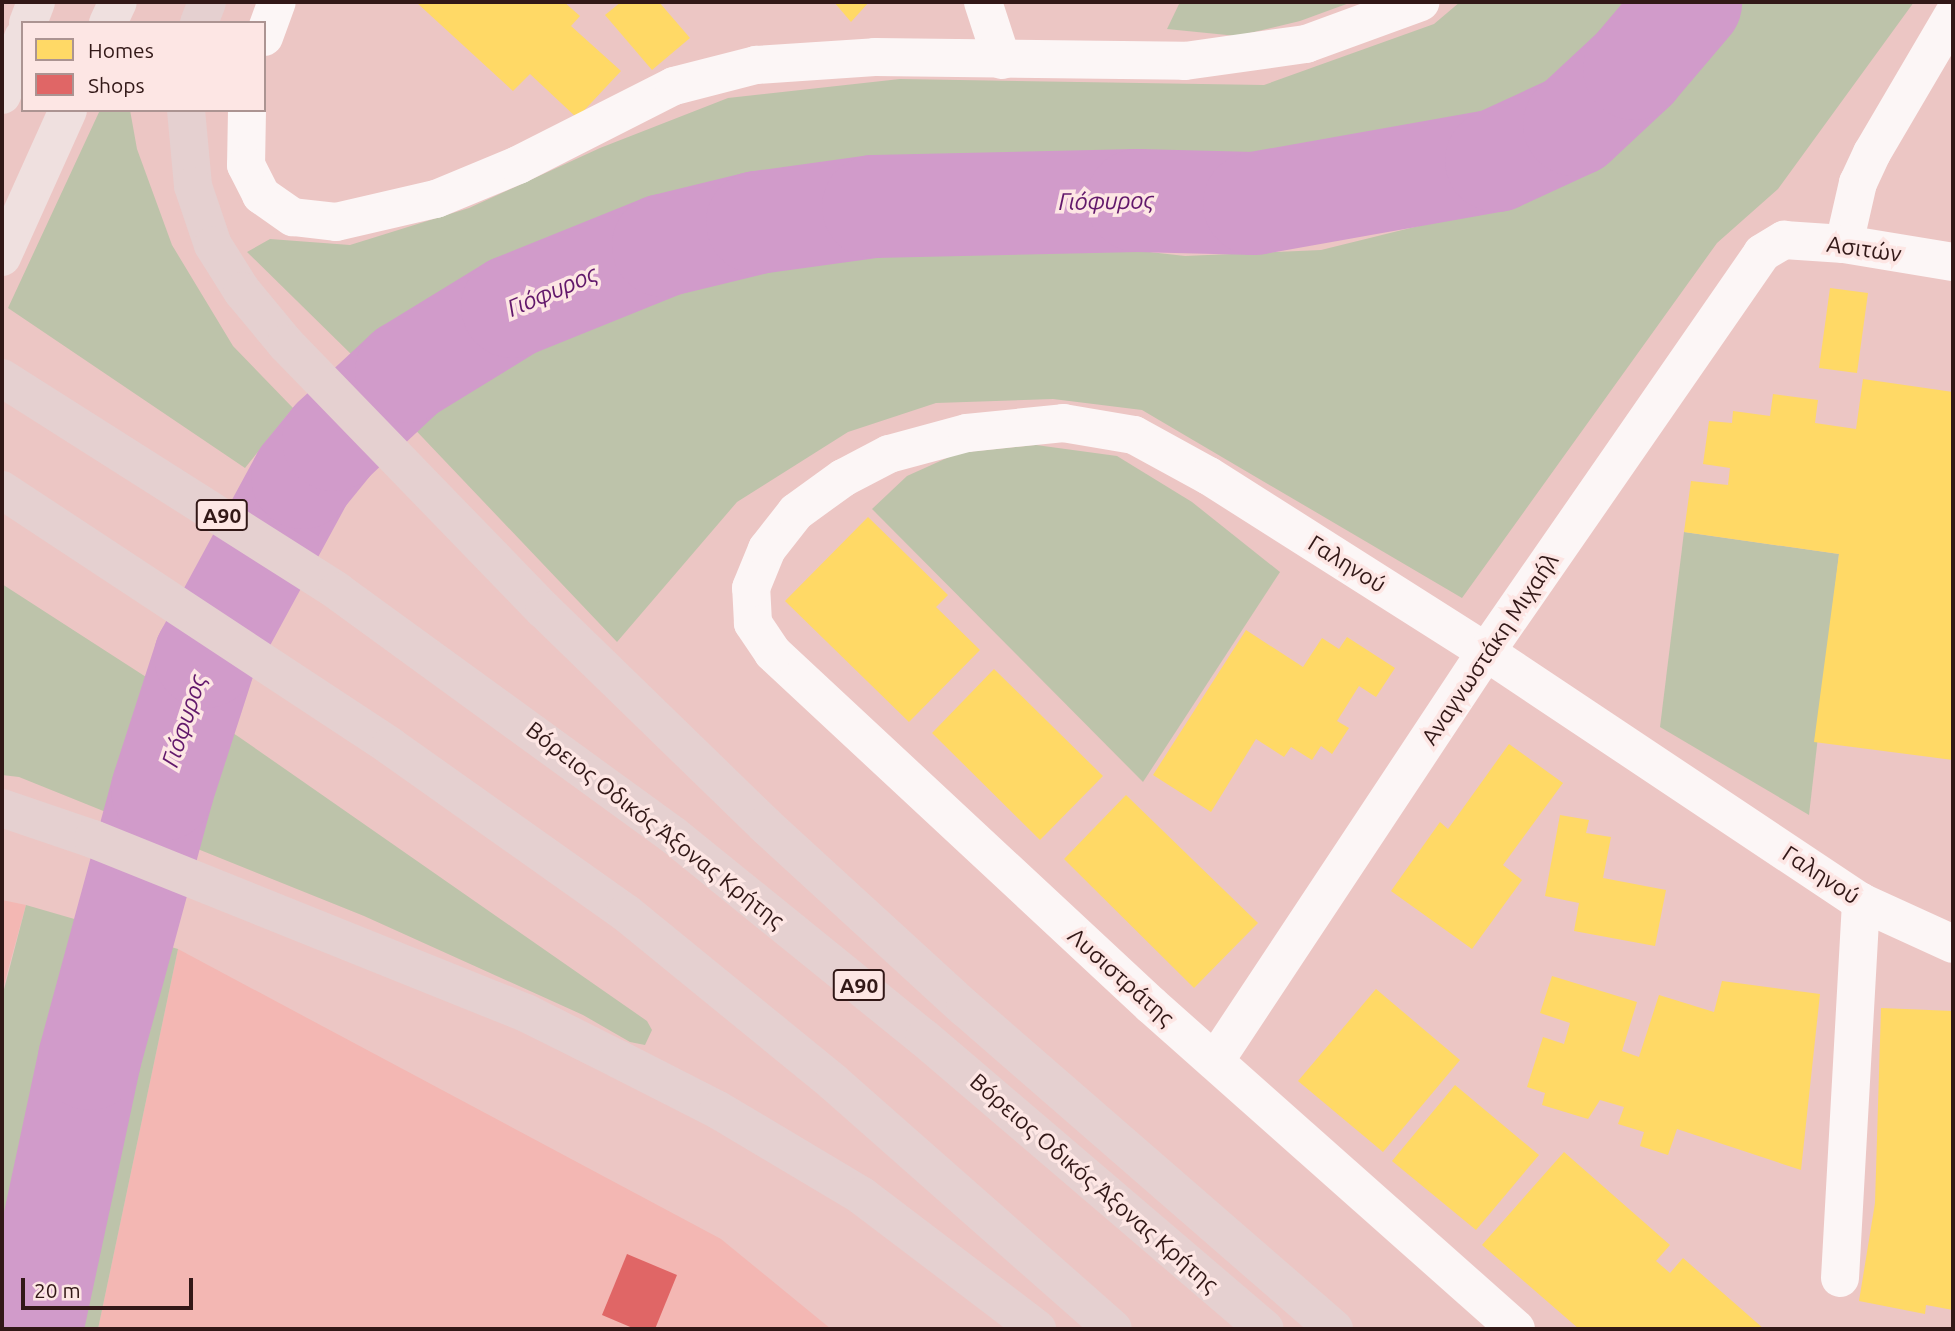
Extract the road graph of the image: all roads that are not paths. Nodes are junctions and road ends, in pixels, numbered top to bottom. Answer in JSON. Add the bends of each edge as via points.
{"nodes":[{"id":1,"x":36,"y":2,"type":"edge"},
{"id":2,"x":118,"y":2,"type":"edge"},
{"id":3,"x":207,"y":2,"type":"edge"},
{"id":4,"x":277,"y":2,"type":"edge"},
{"id":5,"x":983,"y":2,"type":"edge"},
{"id":6,"x":1421,"y":2,"type":"edge"},
{"id":7,"x":1953,"y":15,"type":"edge"},
{"id":8,"x":29,"y":21,"type":"edge"},
{"id":9,"x":109,"y":21,"type":"edge"},
{"id":10,"x":200,"y":21,"type":"edge"},
{"id":11,"x":266,"y":32,"type":"edge"},
{"id":12,"x":21,"y":43,"type":"edge"},
{"id":13,"x":1002,"y":60,"type":"junction"},
{"id":14,"x":2,"y":95,"type":"edge"},
{"id":15,"x":67,"y":112,"type":"edge"},
{"id":16,"x":186,"y":112,"type":"edge"},
{"id":17,"x":247,"y":112,"type":"edge"},
{"id":18,"x":1774,"y":242,"type":"joint"},
{"id":19,"x":1844,"y":244,"type":"junction"},
{"id":20,"x":2,"y":257,"type":"edge"},
{"id":21,"x":1953,"y":262,"type":"edge"},
{"id":22,"x":2,"y":379,"type":"edge"},
{"id":23,"x":2,"y":490,"type":"edge"},
{"id":24,"x":749,"y":606,"type":"joint"},
{"id":25,"x":1486,"y":652,"type":"junction"},
{"id":26,"x":2,"y":808,"type":"edge"},
{"id":27,"x":1861,"y":902,"type":"junction"},
{"id":28,"x":1953,"y":944,"type":"edge"},
{"id":29,"x":1215,"y":1061,"type":"junction"},
{"id":30,"x":1840,"y":1278,"type":"dead end"},
{"id":31,"x":1037,"y":1329,"type":"edge"},
{"id":32,"x":1113,"y":1329,"type":"edge"},
{"id":33,"x":1265,"y":1329,"type":"edge"},
{"id":34,"x":1334,"y":1329,"type":"edge"},
{"id":35,"x":1516,"y":1329,"type":"edge"}],
"edges":[{"from":1,"to":8,"type":"main road"},
{"from":2,"to":9,"type":"main road"},
{"from":3,"to":10,"type":"highway"},
{"from":4,"to":11,"type":"street"},
{"from":5,"to":13,"type":"street"},
{"from":6,"to":13,"type":"street","via":[[1319,40],[1250,55],[1185,61]]},
{"from":7,"to":19,"type":"street","via":[[1872,153],[1858,183]]},
{"from":12,"to":14,"type":"main road"},
{"from":13,"to":17,"type":"street","via":[[861,58],[756,65],[712,74],[674,86],[518,165],[436,199],[337,222],[293,216],[261,195],[246,165]]},
{"from":15,"to":20,"type":"main road"},
{"from":16,"to":34,"type":"highway","via":[[187,148],[213,245],[242,291],[286,344],[544,610],[765,825],[965,1008]]},
{"from":18,"to":19,"type":"street","name":"Ασιτών"},
{"from":18,"to":25,"type":"street","name":"Αναγνωστάκη Μιχαήλ"},
{"from":19,"to":21,"type":"street","name":"Ασιτών"},
{"from":22,"to":33,"type":"highway","name":"Βόρειος Οδικός Άξονας Κρήτης","number":"Α90","via":[[213,509],[437,661],[684,843],[924,1038]]},
{"from":23,"to":32,"type":"highway","via":[[390,746],[626,913],[722,988]]},
{"from":24,"to":25,"type":"street","name":"Γαληνού","via":[[755,575],[784,526],[810,500],[855,471],[912,446],[967,433],[1035,424],[1087,424],[1134,435],[1166,450]]},
{"from":24,"to":29,"type":"street","name":"Λυσιστράτης","via":[[761,638],[791,671]]},
{"from":25,"to":27,"type":"street","name":"Γαληνού"},
{"from":25,"to":29,"type":"street","name":"Αναγνωστάκη Μιχαήλ"},
{"from":26,"to":31,"type":"highway","via":[[526,1013],[718,1110],[862,1196]]},
{"from":27,"to":28,"type":"street","name":"Γαληνού"},
{"from":27,"to":30,"type":"street"},
{"from":29,"to":35,"type":"street","name":"Λυσιστράτης"}]}
